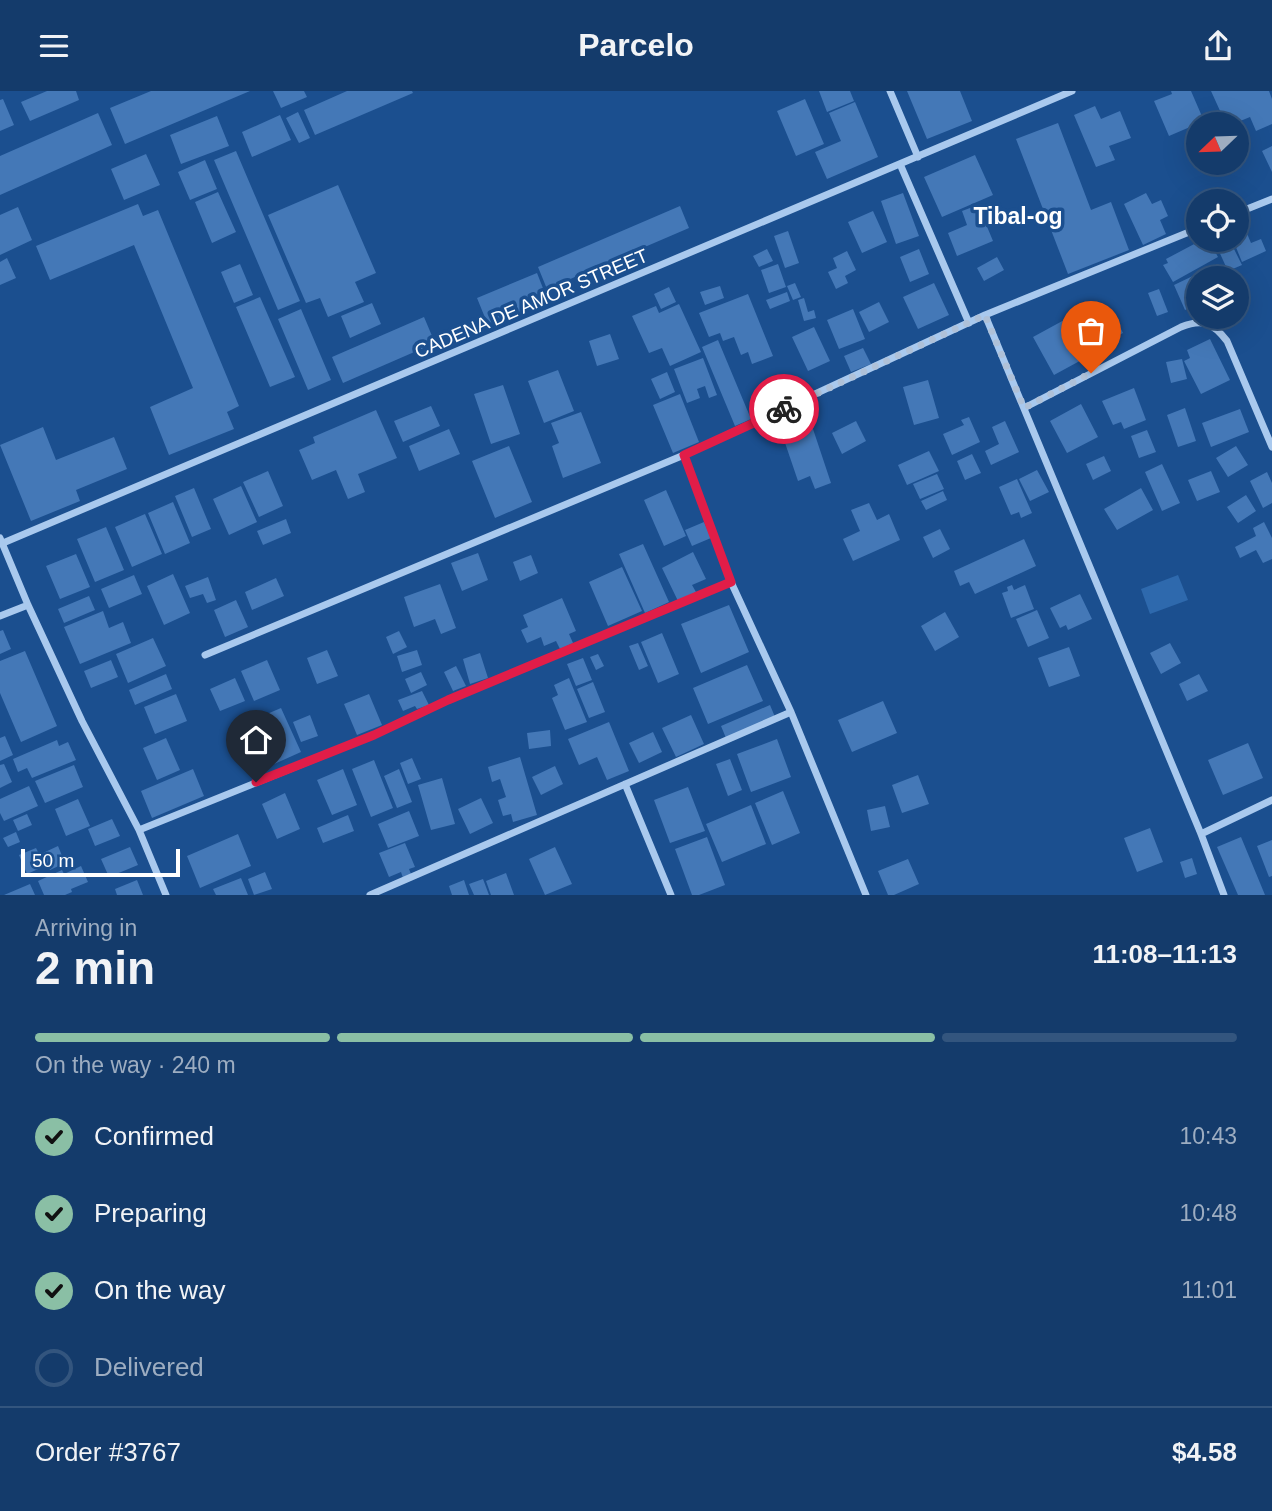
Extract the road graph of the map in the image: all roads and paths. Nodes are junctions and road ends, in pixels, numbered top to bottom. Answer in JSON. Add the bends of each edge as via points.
{"nodes":[{"id":1,"x":890,"y":91,"type":"edge"},
{"id":2,"x":1072,"y":91,"type":"edge"},
{"id":3,"x":918,"y":157,"type":"junction"},
{"id":4,"x":900,"y":164,"type":"junction"},
{"id":5,"x":1272,"y":199,"type":"edge"},
{"id":6,"x":1249,"y":208,"type":"edge"},
{"id":7,"x":1186,"y":234,"type":"edge"},
{"id":8,"x":985,"y":315,"type":"junction"},
{"id":9,"x":969,"y":323,"type":"junction"},
{"id":10,"x":1024,"y":408,"type":"junction"},
{"id":11,"x":1271,"y":442,"type":"edge"},
{"id":12,"x":684,"y":455,"type":"junction"},
{"id":13,"x":1,"y":540,"type":"edge"},
{"id":14,"x":731,"y":582,"type":"junction"},
{"id":15,"x":28,"y":605,"type":"junction"},
{"id":16,"x":0,"y":616,"type":"edge"},
{"id":17,"x":205,"y":655,"type":"dead end"},
{"id":18,"x":791,"y":712,"type":"junction"},
{"id":19,"x":625,"y":784,"type":"junction"},
{"id":20,"x":1272,"y":800,"type":"edge"},
{"id":21,"x":139,"y":829,"type":"junction"},
{"id":22,"x":1201,"y":834,"type":"junction"},
{"id":23,"x":166,"y":895,"type":"edge"},
{"id":24,"x":370,"y":895,"type":"edge"},
{"id":25,"x":671,"y":895,"type":"edge"},
{"id":26,"x":866,"y":895,"type":"edge"},
{"id":27,"x":1224,"y":895,"type":"edge"}],
"edges":[{"from":1,"to":3,"type":"street"},
{"from":2,"to":3,"type":"street","name":"CADENA DE AMOR STREET"},
{"from":3,"to":4,"type":"street","name":"CADENA DE AMOR STREET"},
{"from":4,"to":9,"type":"street"},
{"from":4,"to":13,"type":"street","name":"CADENA DE AMOR STREET"},
{"from":5,"to":6,"type":"street"},
{"from":7,"to":8,"type":"street"},
{"from":8,"to":9,"type":"street"},
{"from":8,"to":10,"type":"street"},
{"from":9,"to":12,"type":"street"},
{"from":10,"to":11,"type":"street","via":[[1181,327],[1201,323],[1219,331],[1227,341]]},
{"from":10,"to":22,"type":"street"},
{"from":12,"to":14,"type":"street"},
{"from":12,"to":17,"type":"street"},
{"from":13,"to":15,"type":"street"},
{"from":14,"to":18,"type":"street"},
{"from":14,"to":21,"type":"street","via":[[374,735]]},
{"from":15,"to":16,"type":"street"},
{"from":15,"to":21,"type":"street"},
{"from":18,"to":19,"type":"street"},
{"from":18,"to":26,"type":"street"},
{"from":19,"to":24,"type":"street"},
{"from":19,"to":25,"type":"street"},
{"from":20,"to":22,"type":"street"},
{"from":21,"to":23,"type":"street"},
{"from":22,"to":27,"type":"street"}]}
